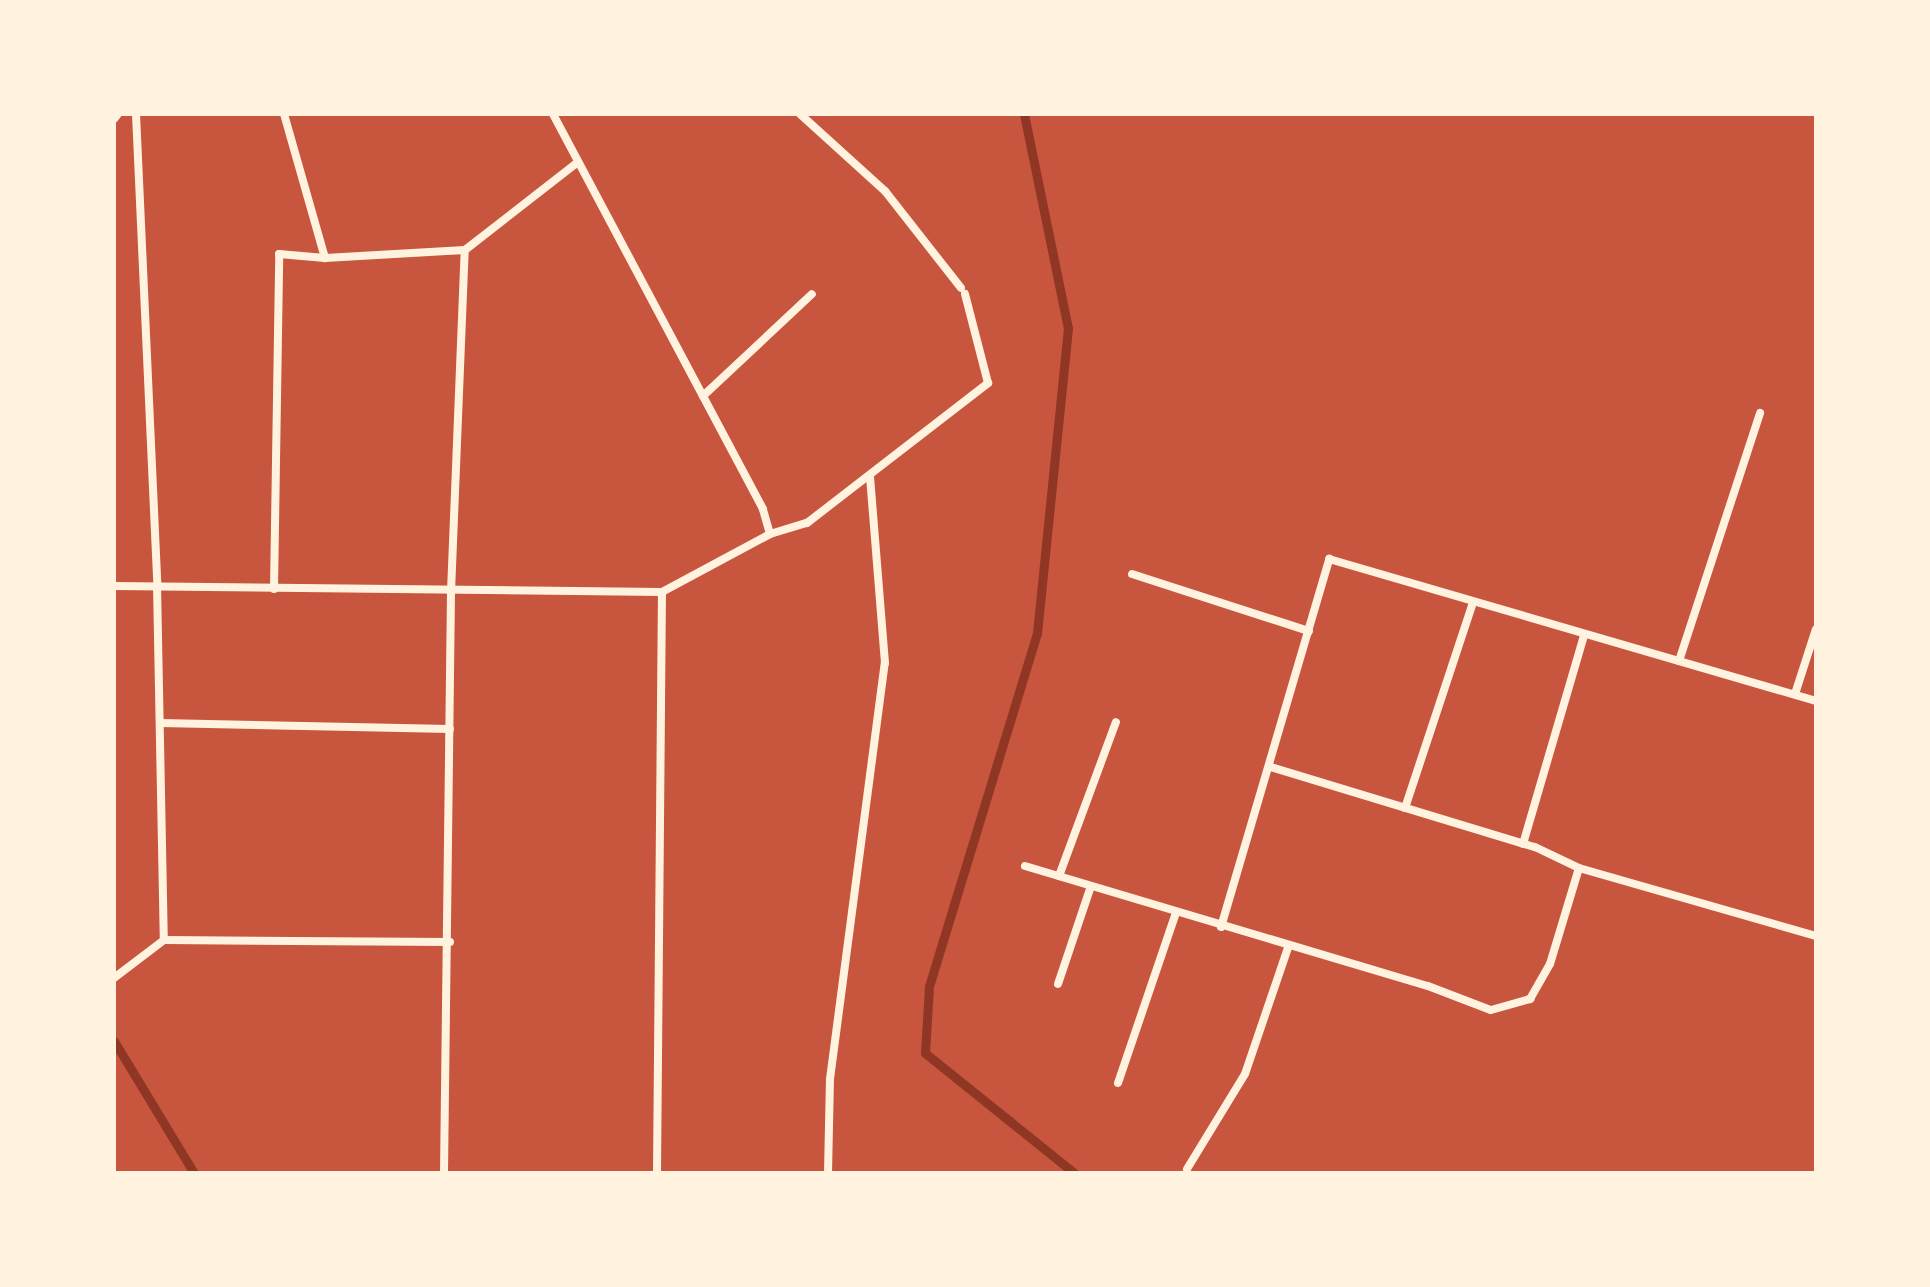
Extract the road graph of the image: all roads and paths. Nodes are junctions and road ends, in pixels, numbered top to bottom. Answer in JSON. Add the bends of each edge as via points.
{"nodes":[{"id":1,"x":118,"y":114,"type":"edge"},
{"id":2,"x":136,"y":114,"type":"edge"},
{"id":3,"x":284,"y":114,"type":"edge"},
{"id":4,"x":553,"y":114,"type":"edge"},
{"id":5,"x":800,"y":114,"type":"edge"},
{"id":6,"x":114,"y":119,"type":"edge"},
{"id":7,"x":578,"y":162,"type":"junction"},
{"id":8,"x":465,"y":250,"type":"junction"},
{"id":9,"x":325,"y":258,"type":"junction"},
{"id":10,"x":812,"y":294,"type":"dead end"},
{"id":11,"x":703,"y":396,"type":"junction"},
{"id":12,"x":1760,"y":413,"type":"dead end"},
{"id":13,"x":870,"y":476,"type":"junction"},
{"id":14,"x":770,"y":534,"type":"junction"},
{"id":15,"x":1132,"y":574,"type":"dead end"},
{"id":16,"x":157,"y":585,"type":"junction"},
{"id":17,"x":114,"y":586,"type":"edge"},
{"id":18,"x":274,"y":589,"type":"junction"},
{"id":19,"x":451,"y":592,"type":"junction"},
{"id":20,"x":662,"y":592,"type":"junction"},
{"id":21,"x":1473,"y":602,"type":"junction"},
{"id":22,"x":1816,"y":629,"type":"edge"},
{"id":23,"x":1309,"y":631,"type":"junction"},
{"id":24,"x":1584,"y":635,"type":"junction"},
{"id":25,"x":1679,"y":661,"type":"junction"},
{"id":26,"x":1795,"y":694,"type":"junction"},
{"id":27,"x":1816,"y":701,"type":"edge"},
{"id":28,"x":1116,"y":722,"type":"dead end"},
{"id":29,"x":160,"y":723,"type":"junction"},
{"id":30,"x":450,"y":729,"type":"junction"},
{"id":31,"x":1271,"y":767,"type":"junction"},
{"id":32,"x":1405,"y":808,"type":"junction"},
{"id":33,"x":1523,"y":844,"type":"junction"},
{"id":34,"x":1025,"y":866,"type":"dead end"},
{"id":35,"x":1579,"y":868,"type":"junction"},
{"id":36,"x":1059,"y":876,"type":"junction"},
{"id":37,"x":1091,"y":886,"type":"junction"},
{"id":38,"x":1176,"y":913,"type":"junction"},
{"id":39,"x":1221,"y":927,"type":"junction"},
{"id":40,"x":1816,"y":936,"type":"edge"},
{"id":41,"x":164,"y":940,"type":"junction"},
{"id":42,"x":450,"y":942,"type":"junction"},
{"id":43,"x":1288,"y":948,"type":"junction"},
{"id":44,"x":114,"y":978,"type":"edge"},
{"id":45,"x":1058,"y":984,"type":"dead end"},
{"id":46,"x":1118,"y":1083,"type":"dead end"},
{"id":47,"x":1187,"y":1169,"type":"dead end"},
{"id":48,"x":444,"y":1173,"type":"edge"},
{"id":49,"x":657,"y":1173,"type":"edge"},
{"id":50,"x":828,"y":1173,"type":"edge"}],
"edges":[{"from":1,"to":6,"type":"street"},
{"from":2,"to":16,"type":"street"},
{"from":3,"to":9,"type":"street"},
{"from":4,"to":7,"type":"street"},
{"from":5,"to":13,"type":"street","via":[[885,191],[963,291],[988,383]]},
{"from":7,"to":8,"type":"street"},
{"from":7,"to":11,"type":"street"},
{"from":8,"to":9,"type":"street"},
{"from":8,"to":19,"type":"street"},
{"from":9,"to":18,"type":"street","via":[[279,254]]},
{"from":10,"to":11,"type":"street"},
{"from":11,"to":14,"type":"street","via":[[763,509]]},
{"from":12,"to":25,"type":"street"},
{"from":13,"to":14,"type":"street","via":[[807,523]]},
{"from":13,"to":50,"type":"street","via":[[885,663],[830,1079]]},
{"from":14,"to":20,"type":"street"},
{"from":15,"to":23,"type":"street"},
{"from":16,"to":17,"type":"street"},
{"from":16,"to":18,"type":"street"},
{"from":16,"to":29,"type":"street"},
{"from":18,"to":19,"type":"street"},
{"from":19,"to":20,"type":"street"},
{"from":19,"to":30,"type":"street"},
{"from":20,"to":49,"type":"street"},
{"from":21,"to":23,"type":"street","via":[[1329,559]]},
{"from":21,"to":24,"type":"street"},
{"from":21,"to":32,"type":"street"},
{"from":22,"to":26,"type":"street"},
{"from":23,"to":31,"type":"street"},
{"from":24,"to":25,"type":"street"},
{"from":24,"to":33,"type":"street"},
{"from":25,"to":26,"type":"street"},
{"from":26,"to":27,"type":"street"},
{"from":28,"to":36,"type":"street"},
{"from":29,"to":30,"type":"street"},
{"from":29,"to":41,"type":"street"},
{"from":30,"to":42,"type":"street"},
{"from":31,"to":32,"type":"street"},
{"from":31,"to":39,"type":"street"},
{"from":32,"to":33,"type":"street"},
{"from":33,"to":35,"type":"street"},
{"from":34,"to":36,"type":"street"},
{"from":35,"to":40,"type":"street"},
{"from":35,"to":43,"type":"street","via":[[1550,964],[1530,999],[1512,1008],[1491,1010],[1428,986]]},
{"from":36,"to":37,"type":"street"},
{"from":37,"to":38,"type":"street"},
{"from":37,"to":45,"type":"street"},
{"from":38,"to":39,"type":"street"},
{"from":38,"to":46,"type":"street"},
{"from":39,"to":43,"type":"street"},
{"from":41,"to":42,"type":"street"},
{"from":41,"to":44,"type":"street"},
{"from":42,"to":48,"type":"street"},
{"from":43,"to":47,"type":"street","via":[[1245,1074]]}]}
